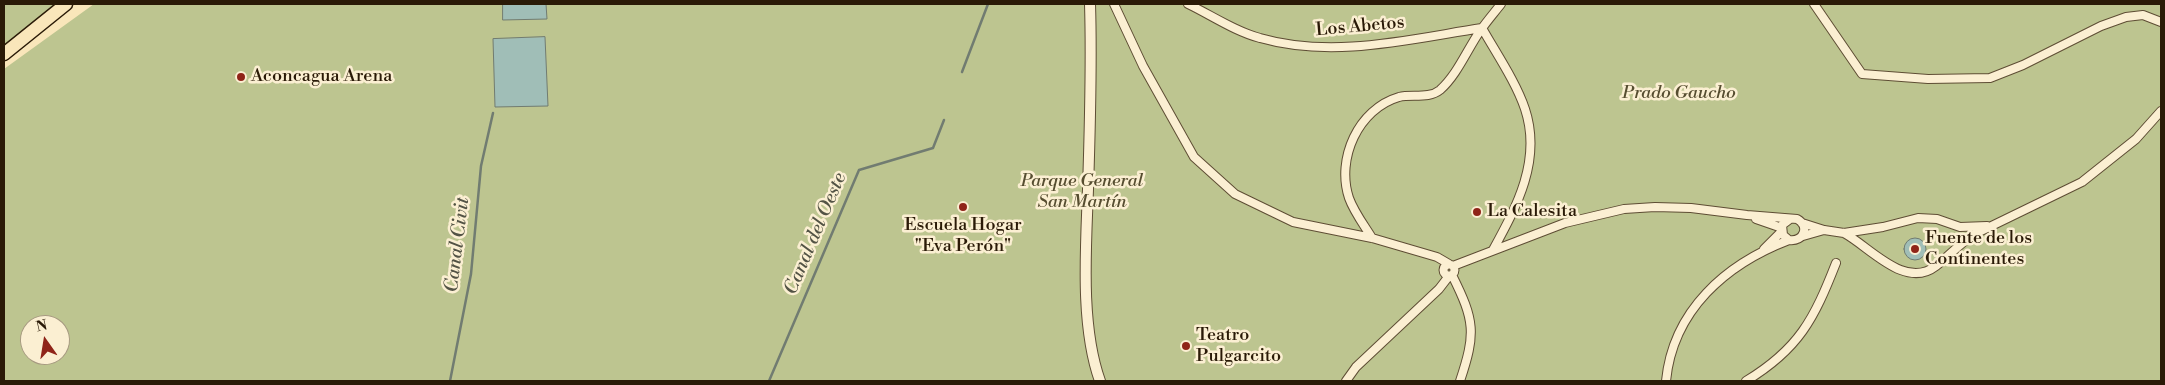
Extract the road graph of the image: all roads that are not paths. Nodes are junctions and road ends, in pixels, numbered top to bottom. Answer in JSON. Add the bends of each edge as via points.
{"nodes":[{"id":1,"x":66,"y":4,"type":"edge"},
{"id":2,"x":1090,"y":4,"type":"edge"},
{"id":3,"x":1114,"y":4,"type":"edge"},
{"id":4,"x":1188,"y":4,"type":"edge"},
{"id":5,"x":1502,"y":4,"type":"edge"},
{"id":6,"x":1814,"y":4,"type":"edge"},
{"id":7,"x":2161,"y":22,"type":"edge"},
{"id":8,"x":1482,"y":28,"type":"junction"},
{"id":9,"x":4,"y":54,"type":"edge"},
{"id":10,"x":2161,"y":111,"type":"edge"},
{"id":11,"x":1747,"y":215,"type":"junction"},
{"id":12,"x":1790,"y":219,"type":"junction"},
{"id":13,"x":1802,"y":223,"type":"junction"},
{"id":14,"x":1992,"y":225,"type":"junction"},
{"id":15,"x":1782,"y":229,"type":"junction"},
{"id":16,"x":1824,"y":230,"type":"junction"},
{"id":17,"x":1844,"y":233,"type":"junction"},
{"id":18,"x":1803,"y":236,"type":"junction"},
{"id":19,"x":1372,"y":238,"type":"junction"},
{"id":20,"x":1789,"y":240,"type":"junction"},
{"id":21,"x":1493,"y":250,"type":"junction"},
{"id":22,"x":1762,"y":251,"type":"junction"},
{"id":23,"x":1836,"y":263,"type":"dead end"},
{"id":24,"x":1450,"y":270,"type":"junction"},
{"id":25,"x":1100,"y":381,"type":"edge"},
{"id":26,"x":1346,"y":381,"type":"edge"},
{"id":27,"x":1460,"y":381,"type":"edge"},
{"id":28,"x":1666,"y":381,"type":"edge"},
{"id":29,"x":1746,"y":381,"type":"edge"}],
"edges":[{"from":1,"to":9,"type":"main road"},
{"from":2,"to":25,"type":"street","via":[[1093,44],[1086,281],[1092,350]]},
{"from":3,"to":19,"type":"street","via":[[1143,66],[1194,157],[1235,194],[1293,222]]},
{"from":4,"to":8,"type":"street","name":"Los Abetos","via":[[1258,38],[1292,46],[1331,48]]},
{"from":5,"to":8,"type":"street"},
{"from":6,"to":7,"type":"street","via":[[1862,74],[1928,79],[1990,78],[2126,17],[2143,15]]},
{"from":8,"to":19,"type":"street","via":[[1448,82],[1438,92],[1400,97],[1382,104],[1368,115],[1356,133],[1347,155],[1345,175],[1349,198]]},
{"from":8,"to":21,"type":"street","via":[[1523,106],[1532,144],[1523,189]]},
{"from":10,"to":14,"type":"street","via":[[2136,139],[2082,182]]},
{"from":11,"to":12,"type":"street"},
{"from":11,"to":15,"type":"street"},
{"from":11,"to":21,"type":"street","via":[[1691,208],[1624,209],[1565,223]]},
{"from":12,"to":13,"type":"street"},
{"from":12,"to":15,"type":"street"},
{"from":13,"to":16,"type":"street"},
{"from":13,"to":18,"type":"street"},
{"from":14,"to":17,"type":"street","via":[[1960,227],[1937,219],[1918,218],[1883,228]]},
{"from":14,"to":17,"type":"street","via":[[1952,250],[1926,272],[1904,272]]},
{"from":15,"to":20,"type":"street"},
{"from":15,"to":22,"type":"street"},
{"from":16,"to":17,"type":"street"},
{"from":16,"to":18,"type":"street"},
{"from":18,"to":20,"type":"street"},
{"from":19,"to":24,"type":"street","via":[[1438,257]]},
{"from":20,"to":22,"type":"street"},
{"from":21,"to":24,"type":"street"},
{"from":22,"to":28,"type":"street","via":[[1729,272],[1698,302],[1677,338]]},
{"from":23,"to":29,"type":"street","via":[[1807,328],[1783,354]]},
{"from":24,"to":26,"type":"street","via":[[1440,288],[1356,367]]},
{"from":24,"to":27,"type":"street","via":[[1470,315],[1472,337]]}]}
